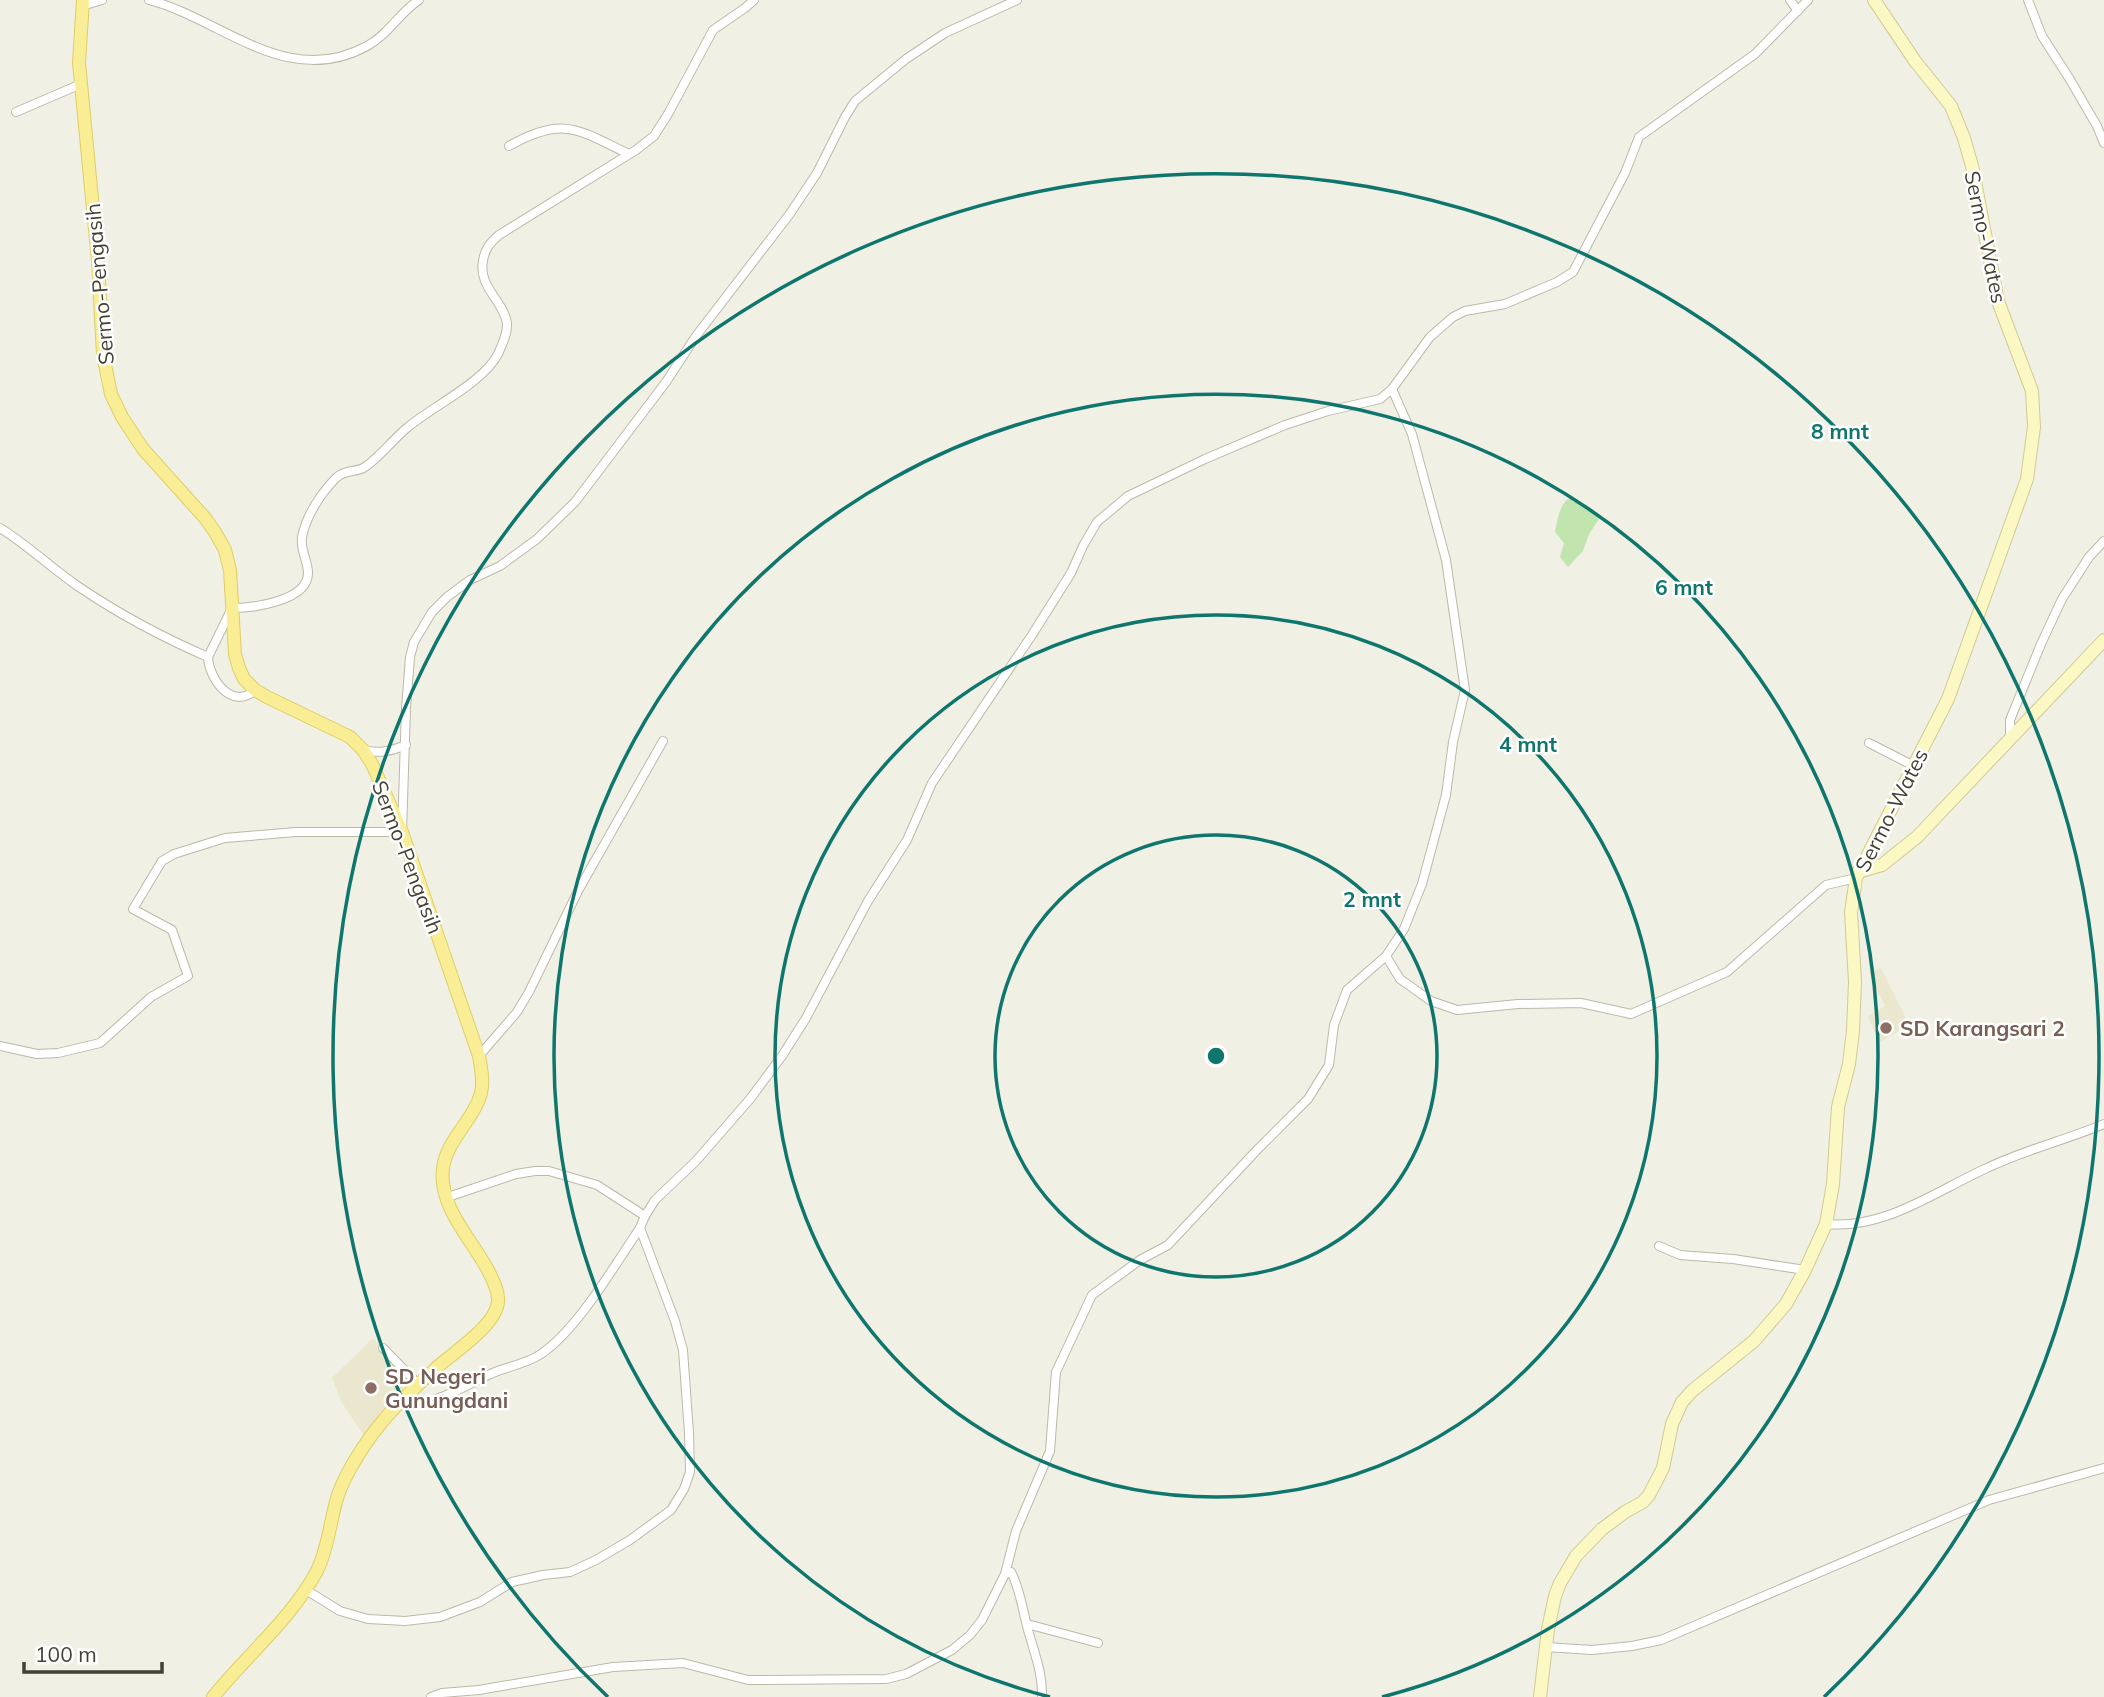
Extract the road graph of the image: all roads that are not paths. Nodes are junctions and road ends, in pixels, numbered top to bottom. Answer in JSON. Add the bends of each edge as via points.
{"nodes":[{"id":1,"x":102,"y":0,"type":"edge"},
{"id":2,"x":149,"y":0,"type":"edge"},
{"id":3,"x":419,"y":0,"type":"edge"},
{"id":4,"x":754,"y":0,"type":"edge"},
{"id":5,"x":1017,"y":0,"type":"edge"},
{"id":6,"x":1790,"y":0,"type":"edge"},
{"id":7,"x":1808,"y":0,"type":"edge"},
{"id":8,"x":1874,"y":0,"type":"edge"},
{"id":9,"x":2028,"y":0,"type":"edge"},
{"id":10,"x":82,"y":3,"type":"edge"},
{"id":11,"x":1798,"y":11,"type":"junction"},
{"id":12,"x":81,"y":84,"type":"junction"},
{"id":13,"x":16,"y":112,"type":"dead end"},
{"id":14,"x":2104,"y":143,"type":"edge"},
{"id":15,"x":509,"y":146,"type":"dead end"},
{"id":16,"x":628,"y":154,"type":"junction"},
{"id":17,"x":1392,"y":389,"type":"junction"},
{"id":18,"x":0,"y":528,"type":"edge"},
{"id":19,"x":2104,"y":541,"type":"edge"},
{"id":20,"x":232,"y":608,"type":"junction"},
{"id":21,"x":2104,"y":640,"type":"edge"},
{"id":22,"x":208,"y":657,"type":"junction"},
{"id":23,"x":255,"y":690,"type":"junction"},
{"id":24,"x":2010,"y":739,"type":"junction"},
{"id":25,"x":663,"y":741,"type":"dead end"},
{"id":26,"x":1869,"y":743,"type":"dead end"},
{"id":27,"x":406,"y":745,"type":"junction"},
{"id":28,"x":363,"y":750,"type":"junction"},
{"id":29,"x":1914,"y":766,"type":"junction"},
{"id":30,"x":402,"y":831,"type":"junction"},
{"id":31,"x":1857,"y":875,"type":"junction"},
{"id":32,"x":1386,"y":956,"type":"junction"},
{"id":33,"x":0,"y":1046,"type":"edge"},
{"id":34,"x":479,"y":1056,"type":"junction"},
{"id":35,"x":2104,"y":1124,"type":"edge"},
{"id":36,"x":445,"y":1198,"type":"junction"},
{"id":37,"x":645,"y":1216,"type":"junction"},
{"id":38,"x":1826,"y":1224,"type":"junction"},
{"id":39,"x":640,"y":1227,"type":"junction"},
{"id":40,"x":1659,"y":1247,"type":"dead end"},
{"id":41,"x":1805,"y":1270,"type":"junction"},
{"id":42,"x":383,"y":1348,"type":"dead end"},
{"id":43,"x":419,"y":1385,"type":"junction"},
{"id":44,"x":400,"y":1403,"type":"junction"},
{"id":45,"x":2104,"y":1468,"type":"edge"},
{"id":46,"x":1005,"y":1574,"type":"junction"},
{"id":47,"x":306,"y":1590,"type":"junction"},
{"id":48,"x":1027,"y":1624,"type":"junction"},
{"id":49,"x":1098,"y":1643,"type":"dead end"},
{"id":50,"x":1546,"y":1647,"type":"junction"},
{"id":51,"x":213,"y":1697,"type":"edge"},
{"id":52,"x":431,"y":1697,"type":"edge"},
{"id":53,"x":1042,"y":1697,"type":"edge"},
{"id":54,"x":1540,"y":1697,"type":"edge"}],
"edges":[{"from":1,"to":10,"type":"street"},
{"from":2,"to":3,"type":"street","via":[[177,8],[255,48],[303,60],[366,47]]},
{"from":4,"to":16,"type":"street","via":[[712,30],[654,136]]},
{"from":5,"to":27,"type":"street","via":[[945,33],[855,101],[789,215],[575,502],[537,539],[500,566],[470,580],[432,612],[410,657]]},
{"from":6,"to":11,"type":"street"},
{"from":7,"to":11,"type":"street"},
{"from":8,"to":29,"type":"main road","name":"Sermo-Wates","via":[[1951,106],[1965,138],[1998,301],[2030,380],[2034,405],[2027,478],[1957,677]]},
{"from":9,"to":14,"type":"street","via":[[2042,36]]},
{"from":10,"to":12,"type":"main road","name":"Sermo-Pengasih"},
{"from":11,"to":17,"type":"street","via":[[1755,54],[1639,137],[1573,272],[1506,304],[1453,317],[1430,337]]},
{"from":12,"to":13,"type":"street"},
{"from":12,"to":20,"type":"main road","name":"Sermo-Pengasih","via":[[103,355],[111,394],[143,449],[215,532],[230,570]]},
{"from":15,"to":16,"type":"street","via":[[539,132],[570,129]]},
{"from":16,"to":20,"type":"street","via":[[488,244],[481,269],[507,325],[491,365],[409,426],[364,468],[338,475],[307,521],[302,540],[308,575],[303,589],[288,598]]},
{"from":17,"to":32,"type":"street","via":[[1412,434],[1446,560],[1465,690],[1446,795],[1422,884],[1404,929]]},
{"from":17,"to":37,"type":"street","via":[[1380,399],[1285,425],[1205,459],[1128,496],[1097,522],[1032,635],[932,783],[907,840],[782,1056],[750,1099],[654,1200]]},
{"from":18,"to":22,"type":"street","via":[[78,586]]},
{"from":19,"to":24,"type":"street","via":[[2062,599],[2040,644],[2010,720]]},
{"from":20,"to":22,"type":"street"},
{"from":20,"to":23,"type":"main road","name":"Sermo-Pengasih","via":[[235,654],[244,679]]},
{"from":21,"to":24,"type":"main road"},
{"from":22,"to":23,"type":"street","via":[[211,672],[225,692],[243,697]]},
{"from":23,"to":28,"type":"main road","name":"Sermo-Pengasih","via":[[349,737]]},
{"from":24,"to":31,"type":"main road","via":[[1917,837],[1882,865]]},
{"from":25,"to":34,"type":"street","via":[[579,889],[529,992]]},
{"from":26,"to":29,"type":"street"},
{"from":27,"to":28,"type":"street","via":[[385,752]]},
{"from":27,"to":30,"type":"street"},
{"from":28,"to":30,"type":"main road","name":"Sermo-Pengasih"},
{"from":29,"to":31,"type":"main road","name":"Sermo-Wates"},
{"from":30,"to":33,"type":"street","via":[[225,838],[174,854],[155,870],[133,909],[172,930],[188,976],[151,997],[100,1043],[37,1054]]},
{"from":30,"to":34,"type":"main road","name":"Sermo-Pengasih"},
{"from":31,"to":32,"type":"street","via":[[1826,885],[1727,972],[1631,1014],[1581,1003],[1457,1010],[1431,1001],[1399,979]]},
{"from":31,"to":38,"type":"main road","name":"Sermo-Wates","via":[[1851,912],[1853,1031],[1838,1107]]},
{"from":32,"to":46,"type":"street","via":[[1347,990],[1334,1025],[1329,1066],[1308,1099],[1168,1245],[1092,1295],[1056,1372],[1050,1451],[1016,1531]]},
{"from":34,"to":36,"type":"main road","name":"Sermo-Pengasih","via":[[482,1092],[446,1157]]},
{"from":35,"to":38,"type":"street","via":[[1988,1167],[1864,1223]]},
{"from":36,"to":37,"type":"street","via":[[516,1174],[549,1171],[597,1185]]},
{"from":36,"to":43,"type":"main road","via":[[496,1286],[498,1302],[483,1328]]},
{"from":37,"to":39,"type":"street"},
{"from":38,"to":41,"type":"main road","name":"Sermo-Wates"},
{"from":39,"to":44,"type":"street","via":[[582,1312],[542,1353],[422,1403]]},
{"from":39,"to":47,"type":"street","via":[[683,1350],[690,1472],[671,1510],[596,1560],[570,1572],[512,1582],[480,1602],[440,1617],[368,1619],[340,1611]]},
{"from":40,"to":41,"type":"street","via":[[1680,1255]]},
{"from":41,"to":50,"type":"main road","name":"Sermo-Wates","via":[[1786,1304],[1754,1341],[1682,1402],[1672,1424],[1663,1468],[1649,1495],[1602,1529],[1576,1556],[1555,1596]]},
{"from":42,"to":43,"type":"street"},
{"from":43,"to":44,"type":"main road"},
{"from":44,"to":47,"type":"main road","via":[[381,1423],[345,1481],[327,1549]]},
{"from":45,"to":50,"type":"street","via":[[1989,1500],[1661,1640],[1591,1650]]},
{"from":46,"to":48,"type":"street","via":[[1011,1572],[1014,1577]]},
{"from":46,"to":52,"type":"street","via":[[970,1635],[952,1650],[886,1679],[748,1680],[683,1663],[613,1668]]},
{"from":47,"to":51,"type":"main road"},
{"from":48,"to":49,"type":"street"},
{"from":48,"to":53,"type":"street","via":[[1040,1668]]},
{"from":50,"to":54,"type":"main road","name":"Sermo-Wates"}]}
